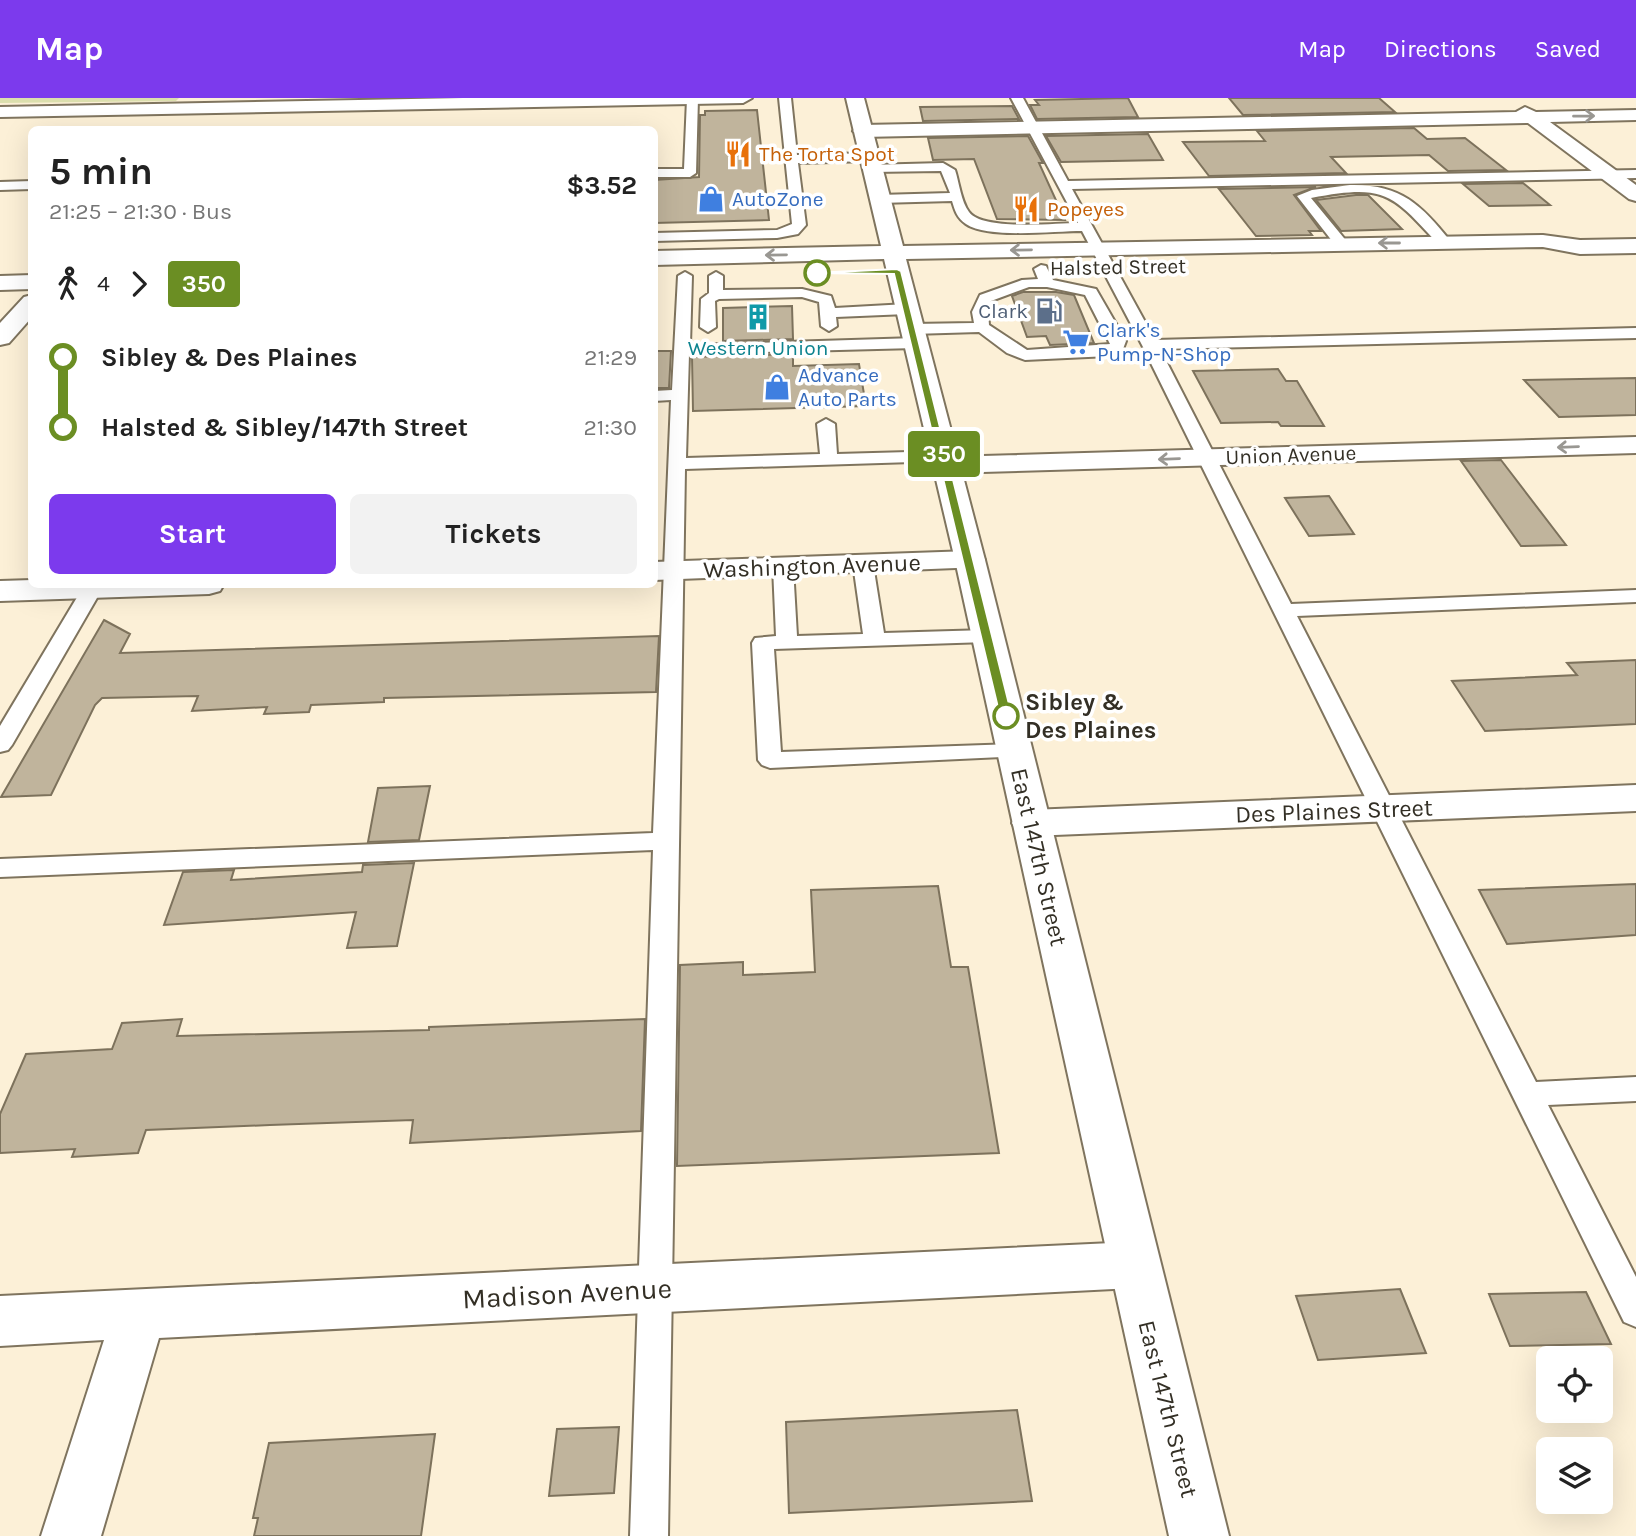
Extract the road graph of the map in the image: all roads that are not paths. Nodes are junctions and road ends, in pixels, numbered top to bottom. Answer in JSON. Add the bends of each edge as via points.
{"nodes":[{"id":1,"x":743,"y":98,"type":"edge"},
{"id":2,"x":785,"y":98,"type":"edge"},
{"id":3,"x":855,"y":98,"type":"edge"},
{"id":4,"x":1017,"y":98,"type":"edge"},
{"id":5,"x":1506,"y":98,"type":"edge"},
{"id":6,"x":693,"y":99,"type":"edge"},
{"id":7,"x":536,"y":100,"type":"edge"},
{"id":8,"x":322,"y":102,"type":"edge"},
{"id":9,"x":203,"y":103,"type":"edge"},
{"id":10,"x":0,"y":112,"type":"edge"},
{"id":11,"x":1636,"y":115,"type":"edge"},
{"id":12,"x":1532,"y":117,"type":"junction"},
{"id":13,"x":184,"y":126,"type":"edge"},
{"id":14,"x":1034,"y":128,"type":"junction"},
{"id":15,"x":862,"y":131,"type":"junction"},
{"id":16,"x":792,"y":159,"type":"junction"},
{"id":17,"x":870,"y":163,"type":"junction"},
{"id":18,"x":658,"y":173,"type":"edge"},
{"id":19,"x":1608,"y":174,"type":"junction"},
{"id":20,"x":1636,"y":174,"type":"edge"},
{"id":21,"x":28,"y":185,"type":"edge"},
{"id":22,"x":1066,"y":185,"type":"junction"},
{"id":23,"x":0,"y":186,"type":"edge"},
{"id":24,"x":1636,"y":195,"type":"edge"},
{"id":25,"x":957,"y":197,"type":"junction"},
{"id":26,"x":879,"y":199,"type":"junction"},
{"id":27,"x":658,"y":237,"type":"edge"},
{"id":28,"x":1444,"y":242,"type":"junction"},
{"id":29,"x":1341,"y":243,"type":"junction"},
{"id":30,"x":1636,"y":246,"type":"edge"},
{"id":31,"x":1580,"y":247,"type":"junction"},
{"id":32,"x":1099,"y":248,"type":"junction"},
{"id":33,"x":658,"y":258,"type":"edge"},
{"id":34,"x":895,"y":262,"type":"junction"},
{"id":35,"x":685,"y":276,"type":"junction"},
{"id":36,"x":1044,"y":276,"type":"junction"},
{"id":37,"x":658,"y":277,"type":"edge"},
{"id":38,"x":28,"y":282,"type":"edge"},
{"id":39,"x":0,"y":283,"type":"edge"},
{"id":40,"x":801,"y":283,"type":"junction"},
{"id":41,"x":716,"y":285,"type":"junction"},
{"id":42,"x":28,"y":306,"type":"edge"},
{"id":43,"x":708,"y":327,"type":"dead end"},
{"id":44,"x":912,"y":327,"type":"junction"},
{"id":45,"x":982,"y":327,"type":"junction"},
{"id":46,"x":1636,"y":333,"type":"edge"},
{"id":47,"x":0,"y":338,"type":"edge"},
{"id":48,"x":1150,"y":345,"type":"junction"},
{"id":49,"x":681,"y":350,"type":"junction"},
{"id":50,"x":666,"y":395,"type":"edge"},
{"id":51,"x":826,"y":424,"type":"dead end"},
{"id":52,"x":1636,"y":445,"type":"edge"},
{"id":53,"x":1207,"y":458,"type":"junction"},
{"id":54,"x":829,"y":460,"type":"junction"},
{"id":55,"x":946,"y":461,"type":"junction"},
{"id":56,"x":676,"y":464,"type":"junction"},
{"id":57,"x":970,"y":560,"type":"junction"},
{"id":58,"x":863,"y":565,"type":"junction"},
{"id":59,"x":783,"y":567,"type":"junction"},
{"id":60,"x":663,"y":571,"type":"edge"},
{"id":61,"x":56,"y":588,"type":"edge"},
{"id":62,"x":93,"y":588,"type":"edge"},
{"id":63,"x":0,"y":591,"type":"edge"},
{"id":64,"x":1636,"y":596,"type":"edge"},
{"id":65,"x":1284,"y":610,"type":"junction"},
{"id":66,"x":987,"y":636,"type":"junction"},
{"id":67,"x":875,"y":640,"type":"junction"},
{"id":68,"x":787,"y":643,"type":"junction"},
{"id":69,"x":0,"y":745,"type":"edge"},
{"id":70,"x":1014,"y":751,"type":"junction"},
{"id":71,"x":1636,"y":799,"type":"edge"},
{"id":72,"x":1384,"y":810,"type":"junction"},
{"id":73,"x":1031,"y":823,"type":"junction"},
{"id":74,"x":666,"y":841,"type":"junction"},
{"id":75,"x":0,"y":868,"type":"edge"},
{"id":76,"x":1636,"y":1089,"type":"edge"},
{"id":77,"x":1527,"y":1094,"type":"junction"},
{"id":78,"x":1133,"y":1265,"type":"junction"},
{"id":79,"x":657,"y":1288,"type":"junction"},
{"id":80,"x":1636,"y":1311,"type":"edge"},
{"id":81,"x":139,"y":1314,"type":"junction"},
{"id":82,"x":0,"y":1321,"type":"edge"},
{"id":83,"x":71,"y":1536,"type":"edge"},
{"id":84,"x":649,"y":1536,"type":"edge"},
{"id":85,"x":1199,"y":1536,"type":"edge"}],
"edges":[{"from":1,"to":6,"type":"street"},
{"from":2,"to":16,"type":"lane"},
{"from":3,"to":15,"type":"street","name":"East 147th Street"},
{"from":4,"to":14,"type":"lane"},
{"from":5,"to":12,"type":"street"},
{"from":6,"to":7,"type":"street"},
{"from":6,"to":18,"type":"lane","via":[[690,173]]},
{"from":7,"to":8,"type":"street"},
{"from":8,"to":9,"type":"street"},
{"from":9,"to":10,"type":"street"},
{"from":9,"to":13,"type":"street"},
{"from":12,"to":11,"type":"street","one_way":true},
{"from":12,"to":14,"type":"street"},
{"from":12,"to":19,"type":"street"},
{"from":14,"to":15,"type":"street"},
{"from":14,"to":22,"type":"lane"},
{"from":15,"to":17,"type":"street","name":"East 147th Street"},
{"from":16,"to":17,"type":"lane"},
{"from":16,"to":27,"type":"lane","via":[[799,225],[793,231]]},
{"from":17,"to":25,"type":"lane","via":[[943,167],[949,170]]},
{"from":17,"to":26,"type":"street","name":"East 147th Street"},
{"from":19,"to":20,"type":"lane"},
{"from":19,"to":22,"type":"lane"},
{"from":19,"to":24,"type":"street"},
{"from":21,"to":23,"type":"lane"},
{"from":22,"to":32,"type":"lane"},
{"from":25,"to":26,"type":"lane"},
{"from":25,"to":32,"type":"lane","via":[[962,214],[982,227]]},
{"from":26,"to":34,"type":"street","name":"East 147th Street"},
{"from":28,"to":29,"type":"street","name":"Halsted Street","one_way":true},
{"from":28,"to":29,"type":"lane","via":[[1396,195],[1371,190],[1303,196]]},
{"from":28,"to":31,"type":"street","name":"Halsted Street","via":[[1543,242]]},
{"from":29,"to":32,"type":"street","name":"Halsted Street"},
{"from":30,"to":31,"type":"street","name":"Halsted Street"},
{"from":31,"to":32,"type":"street","name":"Halsted Street","via":[[1557,254]]},
{"from":32,"to":34,"type":"street","name":"Halsted Street","one_way":true},
{"from":32,"to":36,"type":"street","name":"Halsted Street"},
{"from":32,"to":48,"type":"lane"},
{"from":34,"to":33,"type":"street","name":"Halsted Street","one_way":true},
{"from":34,"to":36,"type":"street","name":"Halsted Street"},
{"from":34,"to":40,"type":"street","name":"Halsted Street"},
{"from":34,"to":44,"type":"street","name":"East 147th Street"},
{"from":35,"to":37,"type":"street","name":"Halsted Street"},
{"from":35,"to":41,"type":"street","name":"Halsted Street"},
{"from":35,"to":49,"type":"lane"},
{"from":36,"to":45,"type":"lane","via":[[985,298],[980,312]]},
{"from":36,"to":45,"type":"lane","via":[[1091,292],[1118,341],[1116,346],[1109,351],[1025,355]]},
{"from":38,"to":39,"type":"street"},
{"from":40,"to":41,"type":"street","name":"Halsted Street"},
{"from":40,"to":44,"type":"lane","via":[[826,299],[828,319]]},
{"from":41,"to":43,"type":"lane","via":[[708,299]]},
{"from":42,"to":47,"type":"street"},
{"from":44,"to":45,"type":"lane"},
{"from":44,"to":49,"type":"lane"},
{"from":44,"to":55,"type":"street","name":"East 147th Street"},
{"from":46,"to":48,"type":"lane"},
{"from":48,"to":53,"type":"lane"},
{"from":49,"to":50,"type":"lane"},
{"from":50,"to":56,"type":"lane"},
{"from":51,"to":54,"type":"lane"},
{"from":52,"to":53,"type":"street","name":"Union Avenue","one_way":true},
{"from":53,"to":55,"type":"street","name":"Union Avenue","one_way":true},
{"from":53,"to":65,"type":"lane"},
{"from":54,"to":55,"type":"lane"},
{"from":54,"to":56,"type":"lane"},
{"from":55,"to":57,"type":"street","name":"East 147th Street"},
{"from":56,"to":60,"type":"lane"},
{"from":57,"to":58,"type":"street","name":"Washington Avenue"},
{"from":57,"to":66,"type":"street","name":"East 147th Street"},
{"from":58,"to":59,"type":"street","name":"Washington Avenue"},
{"from":58,"to":67,"type":"lane"},
{"from":59,"to":60,"type":"street","name":"Washington Avenue"},
{"from":59,"to":68,"type":"lane"},
{"from":60,"to":74,"type":"lane"},
{"from":61,"to":63,"type":"street"},
{"from":62,"to":69,"type":"lane"},
{"from":64,"to":65,"type":"lane"},
{"from":65,"to":72,"type":"lane"},
{"from":66,"to":67,"type":"lane"},
{"from":66,"to":70,"type":"street","name":"East 147th Street"},
{"from":67,"to":68,"type":"lane"},
{"from":68,"to":70,"type":"lane","via":[[763,643],[770,760]]},
{"from":70,"to":73,"type":"street","name":"East 147th Street"},
{"from":71,"to":72,"type":"street","name":"Des Plaines Street"},
{"from":72,"to":73,"type":"street","name":"Des Plaines Street"},
{"from":72,"to":77,"type":"lane"},
{"from":73,"to":78,"type":"street","name":"East 147th Street"},
{"from":74,"to":75,"type":"lane"},
{"from":74,"to":79,"type":"lane"},
{"from":76,"to":77,"type":"lane"},
{"from":77,"to":80,"type":"lane"},
{"from":78,"to":79,"type":"street","name":"Madison Avenue"},
{"from":78,"to":85,"type":"street","name":"East 147th Street"},
{"from":79,"to":81,"type":"street","name":"Madison Avenue"},
{"from":79,"to":84,"type":"lane"},
{"from":81,"to":82,"type":"street","name":"Madison Avenue"},
{"from":81,"to":83,"type":"street"}]}
